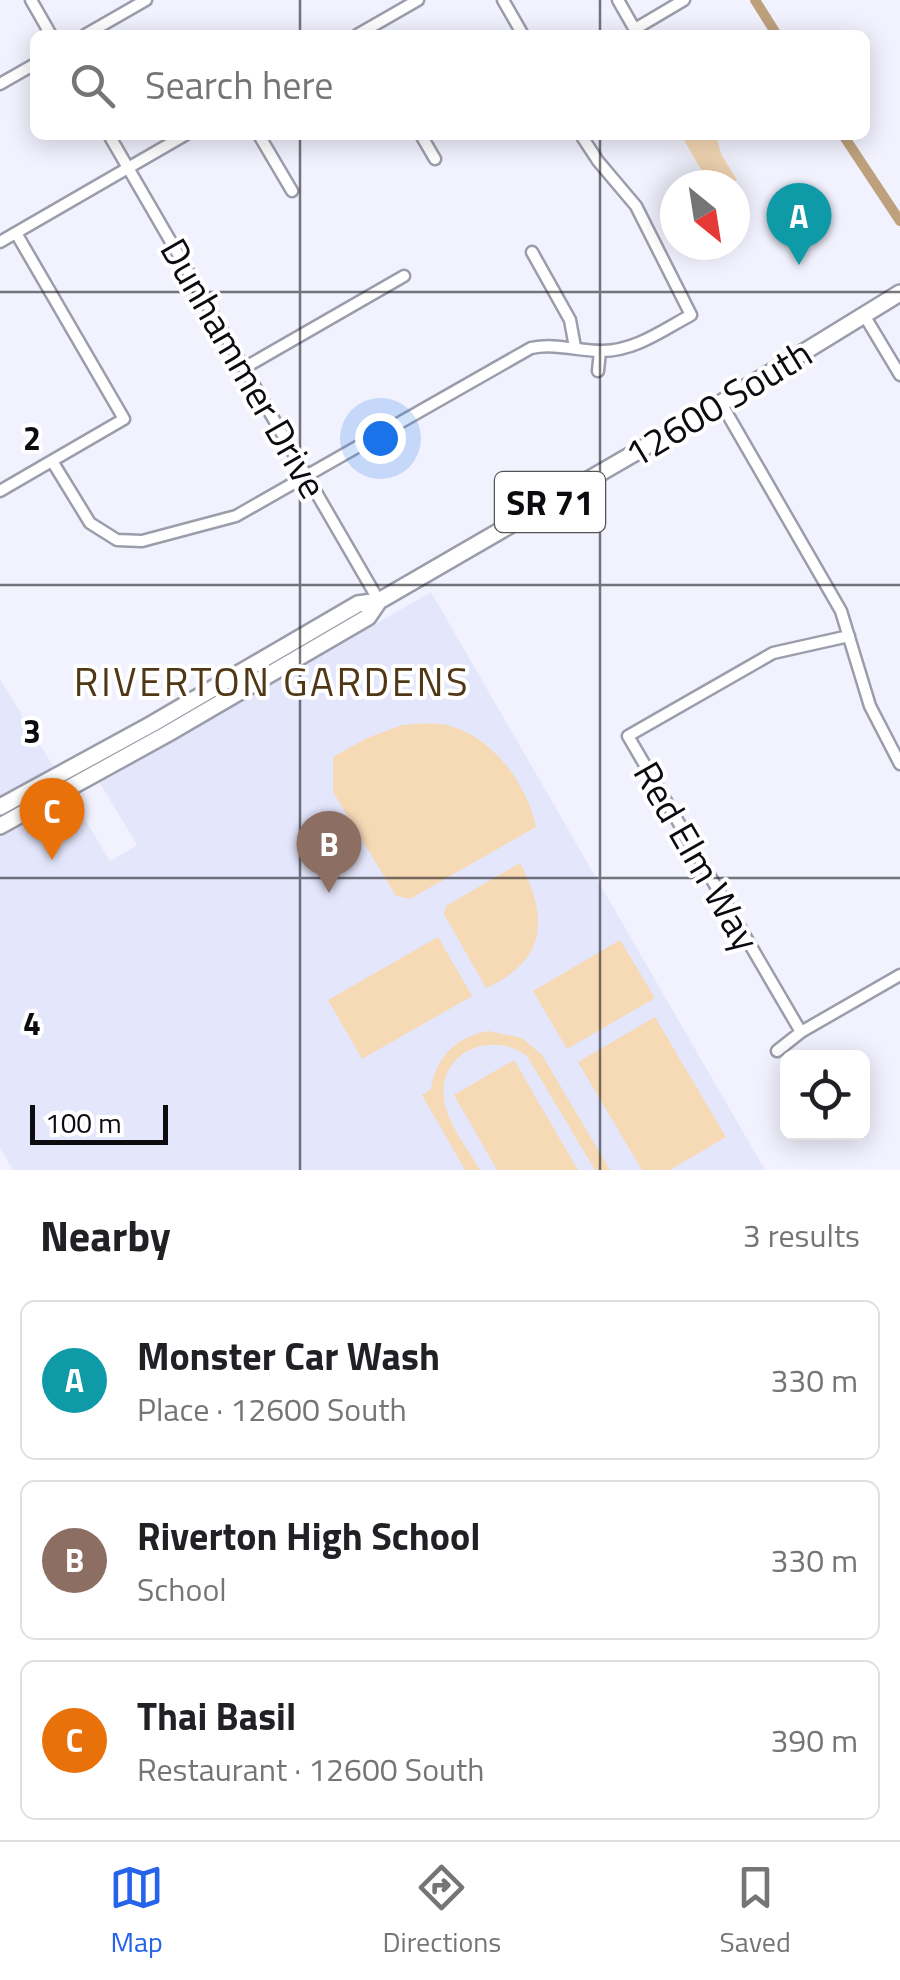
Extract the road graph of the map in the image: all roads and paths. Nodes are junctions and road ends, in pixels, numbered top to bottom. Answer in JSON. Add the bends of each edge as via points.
{"nodes":[{"id":1,"x":31,"y":0,"type":"edge"},
{"id":2,"x":146,"y":0,"type":"edge"},
{"id":3,"x":418,"y":0,"type":"edge"},
{"id":4,"x":503,"y":0,"type":"edge"},
{"id":5,"x":618,"y":0,"type":"edge"},
{"id":6,"x":684,"y":0,"type":"edge"},
{"id":7,"x":48,"y":30,"type":"edge"},
{"id":8,"x":95,"y":30,"type":"edge"},
{"id":9,"x":367,"y":30,"type":"edge"},
{"id":10,"x":520,"y":30,"type":"edge"},
{"id":11,"x":635,"y":30,"type":"edge"},
{"id":12,"x":639,"y":30,"type":"edge"},
{"id":13,"x":30,"y":67,"type":"edge"},
{"id":14,"x":0,"y":84,"type":"edge"},
{"id":15,"x":112,"y":140,"type":"edge"},
{"id":16,"x":176,"y":140,"type":"edge"},
{"id":17,"x":262,"y":140,"type":"edge"},
{"id":18,"x":423,"y":140,"type":"edge"},
{"id":19,"x":585,"y":140,"type":"edge"},
{"id":20,"x":435,"y":159,"type":"dead end"},
{"id":21,"x":128,"y":168,"type":"junction"},
{"id":22,"x":292,"y":191,"type":"dead end"},
{"id":23,"x":16,"y":232,"type":"junction"},
{"id":24,"x":0,"y":242,"type":"edge"},
{"id":25,"x":532,"y":252,"type":"dead end"},
{"id":26,"x":404,"y":276,"type":"dead end"},
{"id":27,"x":900,"y":292,"type":"edge"},
{"id":28,"x":864,"y":315,"type":"junction"},
{"id":29,"x":575,"y":347,"type":"junction"},
{"id":30,"x":600,"y":351,"type":"junction"},
{"id":31,"x":244,"y":368,"type":"junction"},
{"id":32,"x":598,"y":372,"type":"dead end"},
{"id":33,"x":900,"y":376,"type":"edge"},
{"id":34,"x":722,"y":403,"type":"junction"},
{"id":35,"x":52,"y":461,"type":"junction"},
{"id":36,"x":307,"y":476,"type":"junction"},
{"id":37,"x":0,"y":491,"type":"edge"},
{"id":38,"x":379,"y":601,"type":"junction"},
{"id":39,"x":850,"y":636,"type":"junction"},
{"id":40,"x":152,"y":724,"type":"junction"},
{"id":41,"x":900,"y":764,"type":"edge"},
{"id":42,"x":76,"y":785,"type":"junction"},
{"id":43,"x":0,"y":807,"type":"edge"},
{"id":44,"x":0,"y":826,"type":"edge"},
{"id":45,"x":900,"y":974,"type":"edge"},
{"id":46,"x":801,"y":1032,"type":"junction"},
{"id":47,"x":776,"y":1051,"type":"dead end"}],
"edges":[{"from":1,"to":7,"type":"street"},
{"from":2,"to":8,"type":"street"},
{"from":3,"to":9,"type":"street"},
{"from":4,"to":10,"type":"street"},
{"from":5,"to":11,"type":"street"},
{"from":6,"to":12,"type":"street"},
{"from":13,"to":14,"type":"street"},
{"from":15,"to":21,"type":"street","name":"Dunhammer Drive"},
{"from":16,"to":21,"type":"street"},
{"from":17,"to":22,"type":"street"},
{"from":18,"to":20,"type":"street"},
{"from":19,"to":30,"type":"street","via":[[636,206],[691,314],[638,344]]},
{"from":21,"to":23,"type":"street"},
{"from":21,"to":31,"type":"street","name":"Dunhammer Drive"},
{"from":23,"to":24,"type":"street"},
{"from":23,"to":35,"type":"street","via":[[124,419]]},
{"from":25,"to":29,"type":"street","via":[[570,320]]},
{"from":26,"to":31,"type":"street"},
{"from":27,"to":28,"type":"main road","name":"12600 South","number":"SR 71"},
{"from":28,"to":33,"type":"street"},
{"from":28,"to":34,"type":"main road","name":"12600 South","number":"SR 71"},
{"from":29,"to":30,"type":"street"},
{"from":29,"to":36,"type":"street","via":[[520,353]]},
{"from":30,"to":32,"type":"street"},
{"from":31,"to":36,"type":"street","name":"Dunhammer Drive"},
{"from":34,"to":38,"type":"main road","name":"12600 South","number":"SR 71"},
{"from":34,"to":39,"type":"street"},
{"from":35,"to":36,"type":"street","via":[[90,523],[130,542],[222,522]]},
{"from":35,"to":37,"type":"street"},
{"from":36,"to":38,"type":"street","name":"Dunhammer Drive"},
{"from":38,"to":40,"type":"main road","name":"12600 South","number":"SR 71","via":[[358,604]]},
{"from":38,"to":42,"type":"main road","name":"12600 South","number":"SR 71","via":[[368,617]]},
{"from":39,"to":41,"type":"street","via":[[870,706]]},
{"from":39,"to":46,"type":"street","name":"Red Elm Way","via":[[762,658],[628,736]]},
{"from":40,"to":42,"type":"main road","via":[[148,735],[79,774]]},
{"from":40,"to":43,"type":"main road","name":"12600 South","number":"SR 71"},
{"from":42,"to":44,"type":"main road","name":"12600 South","number":"SR 71"},
{"from":45,"to":46,"type":"street"},
{"from":46,"to":47,"type":"street"}]}
